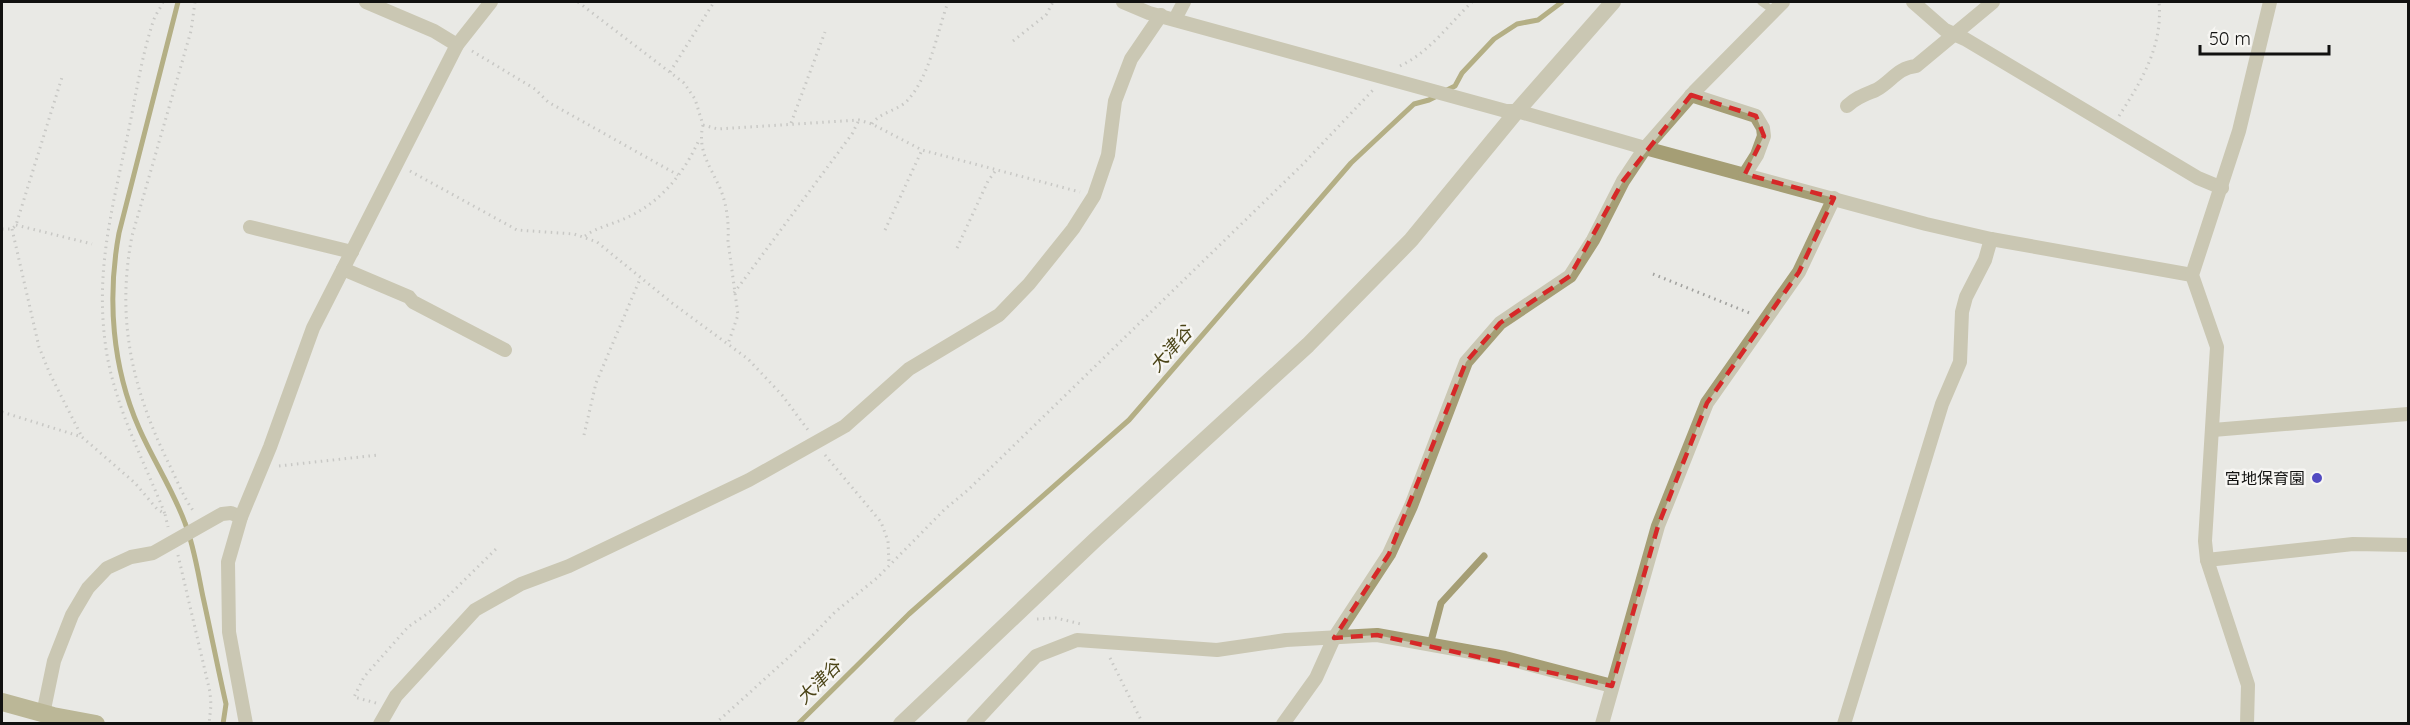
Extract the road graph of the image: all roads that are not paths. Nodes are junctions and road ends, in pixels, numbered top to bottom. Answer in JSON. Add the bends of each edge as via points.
{"nodes":[{"id":1,"x":366,"y":2,"type":"edge"},
{"id":2,"x":491,"y":2,"type":"edge"},
{"id":3,"x":1124,"y":2,"type":"edge"},
{"id":4,"x":1184,"y":2,"type":"edge"},
{"id":5,"x":1614,"y":2,"type":"edge"},
{"id":6,"x":1761,"y":2,"type":"edge"},
{"id":7,"x":1913,"y":2,"type":"edge"},
{"id":8,"x":1993,"y":2,"type":"edge"},
{"id":9,"x":2270,"y":2,"type":"edge"},
{"id":10,"x":1779,"y":6,"type":"edge"},
{"id":11,"x":1168,"y":17,"type":"junction"},
{"id":12,"x":1954,"y":35,"type":"junction"},
{"id":13,"x":457,"y":45,"type":"junction"},
{"id":14,"x":1691,"y":94,"type":"junction"},
{"id":15,"x":1847,"y":106,"type":"dead end"},
{"id":16,"x":1512,"y":111,"type":"junction"},
{"id":17,"x":1645,"y":148,"type":"junction"},
{"id":18,"x":1745,"y":174,"type":"junction"},
{"id":19,"x":2222,"y":188,"type":"junction"},
{"id":20,"x":1834,"y":198,"type":"junction"},
{"id":21,"x":250,"y":227,"type":"dead end"},
{"id":22,"x":1991,"y":239,"type":"junction"},
{"id":23,"x":352,"y":252,"type":"junction"},
{"id":24,"x":343,"y":269,"type":"junction"},
{"id":25,"x":2192,"y":275,"type":"junction"},
{"id":26,"x":505,"y":350,"type":"dead end"},
{"id":27,"x":2409,"y":414,"type":"edge"},
{"id":28,"x":2212,"y":430,"type":"junction"},
{"id":29,"x":241,"y":518,"type":"junction"},
{"id":30,"x":2409,"y":545,"type":"edge"},
{"id":31,"x":1484,"y":556,"type":"dead end"},
{"id":32,"x":2207,"y":560,"type":"junction"},
{"id":33,"x":1334,"y":638,"type":"junction"},
{"id":34,"x":1430,"y":645,"type":"junction"},
{"id":35,"x":1612,"y":686,"type":"junction"},
{"id":36,"x":2,"y":702,"type":"edge"},
{"id":37,"x":43,"y":714,"type":"junction"},
{"id":38,"x":96,"y":723,"type":"edge"},
{"id":39,"x":246,"y":723,"type":"edge"},
{"id":40,"x":380,"y":723,"type":"edge"},
{"id":41,"x":901,"y":723,"type":"edge"},
{"id":42,"x":973,"y":723,"type":"edge"},
{"id":43,"x":1283,"y":723,"type":"edge"},
{"id":44,"x":1602,"y":723,"type":"edge"},
{"id":45,"x":1844,"y":723,"type":"edge"},
{"id":46,"x":2247,"y":723,"type":"edge"}],
"edges":[{"from":1,"to":13,"type":"street"},
{"from":2,"to":13,"type":"street"},
{"from":3,"to":11,"type":"street"},
{"from":4,"to":11,"type":"street"},
{"from":5,"to":16,"type":"street"},
{"from":6,"to":10,"type":"lane"},
{"from":7,"to":12,"type":"street"},
{"from":8,"to":12,"type":"street"},
{"from":9,"to":19,"type":"street"},
{"from":10,"to":14,"type":"street"},
{"from":11,"to":16,"type":"street"},
{"from":11,"to":40,"type":"street","via":[[1131,59],[1115,101],[1108,155],[1094,196],[1073,229],[999,315],[909,369],[844,426],[749,480],[569,566],[520,584],[475,610],[396,696]]},
{"from":12,"to":15,"type":"street","via":[[1916,66],[1904,67],[1888,82],[1863,93]]},
{"from":12,"to":19,"type":"street"},
{"from":13,"to":23,"type":"street"},
{"from":14,"to":17,"type":"street"},
{"from":14,"to":18,"type":"street","via":[[1756,116],[1764,136]]},
{"from":16,"to":17,"type":"street"},
{"from":16,"to":41,"type":"street","via":[[1411,240],[1308,345]]},
{"from":17,"to":18,"type":"street"},
{"from":17,"to":33,"type":"street","via":[[1570,276],[1500,323],[1466,362],[1389,554]]},
{"from":18,"to":20,"type":"street"},
{"from":19,"to":25,"type":"street"},
{"from":20,"to":22,"type":"street"},
{"from":20,"to":35,"type":"street","via":[[1799,272],[1707,403],[1658,526]]},
{"from":21,"to":23,"type":"street"},
{"from":22,"to":25,"type":"street"},
{"from":22,"to":45,"type":"street","via":[[1966,297],[1960,362],[1942,404]]},
{"from":23,"to":24,"type":"street"},
{"from":24,"to":26,"type":"street","via":[[409,297]]},
{"from":24,"to":29,"type":"street","via":[[313,328]]},
{"from":25,"to":28,"type":"street","via":[[2217,347]]},
{"from":27,"to":28,"type":"street"},
{"from":28,"to":32,"type":"street"},
{"from":29,"to":37,"type":"street","via":[[222,514],[153,553],[131,557],[107,568],[88,588],[72,615],[54,661]]},
{"from":29,"to":39,"type":"street","via":[[228,562],[229,632]]},
{"from":30,"to":32,"type":"street","via":[[2353,544]]},
{"from":31,"to":34,"type":"lane","via":[[1441,603]]},
{"from":32,"to":46,"type":"street","via":[[2248,685]]},
{"from":33,"to":34,"type":"street","via":[[1377,635]]},
{"from":33,"to":42,"type":"street","via":[[1217,650],[1077,640],[1036,656]]},
{"from":33,"to":43,"type":"street","via":[[1316,678]]},
{"from":34,"to":35,"type":"street","via":[[1505,658]]},
{"from":35,"to":44,"type":"street"},
{"from":36,"to":37,"type":"main road"},
{"from":37,"to":38,"type":"main road"}]}
